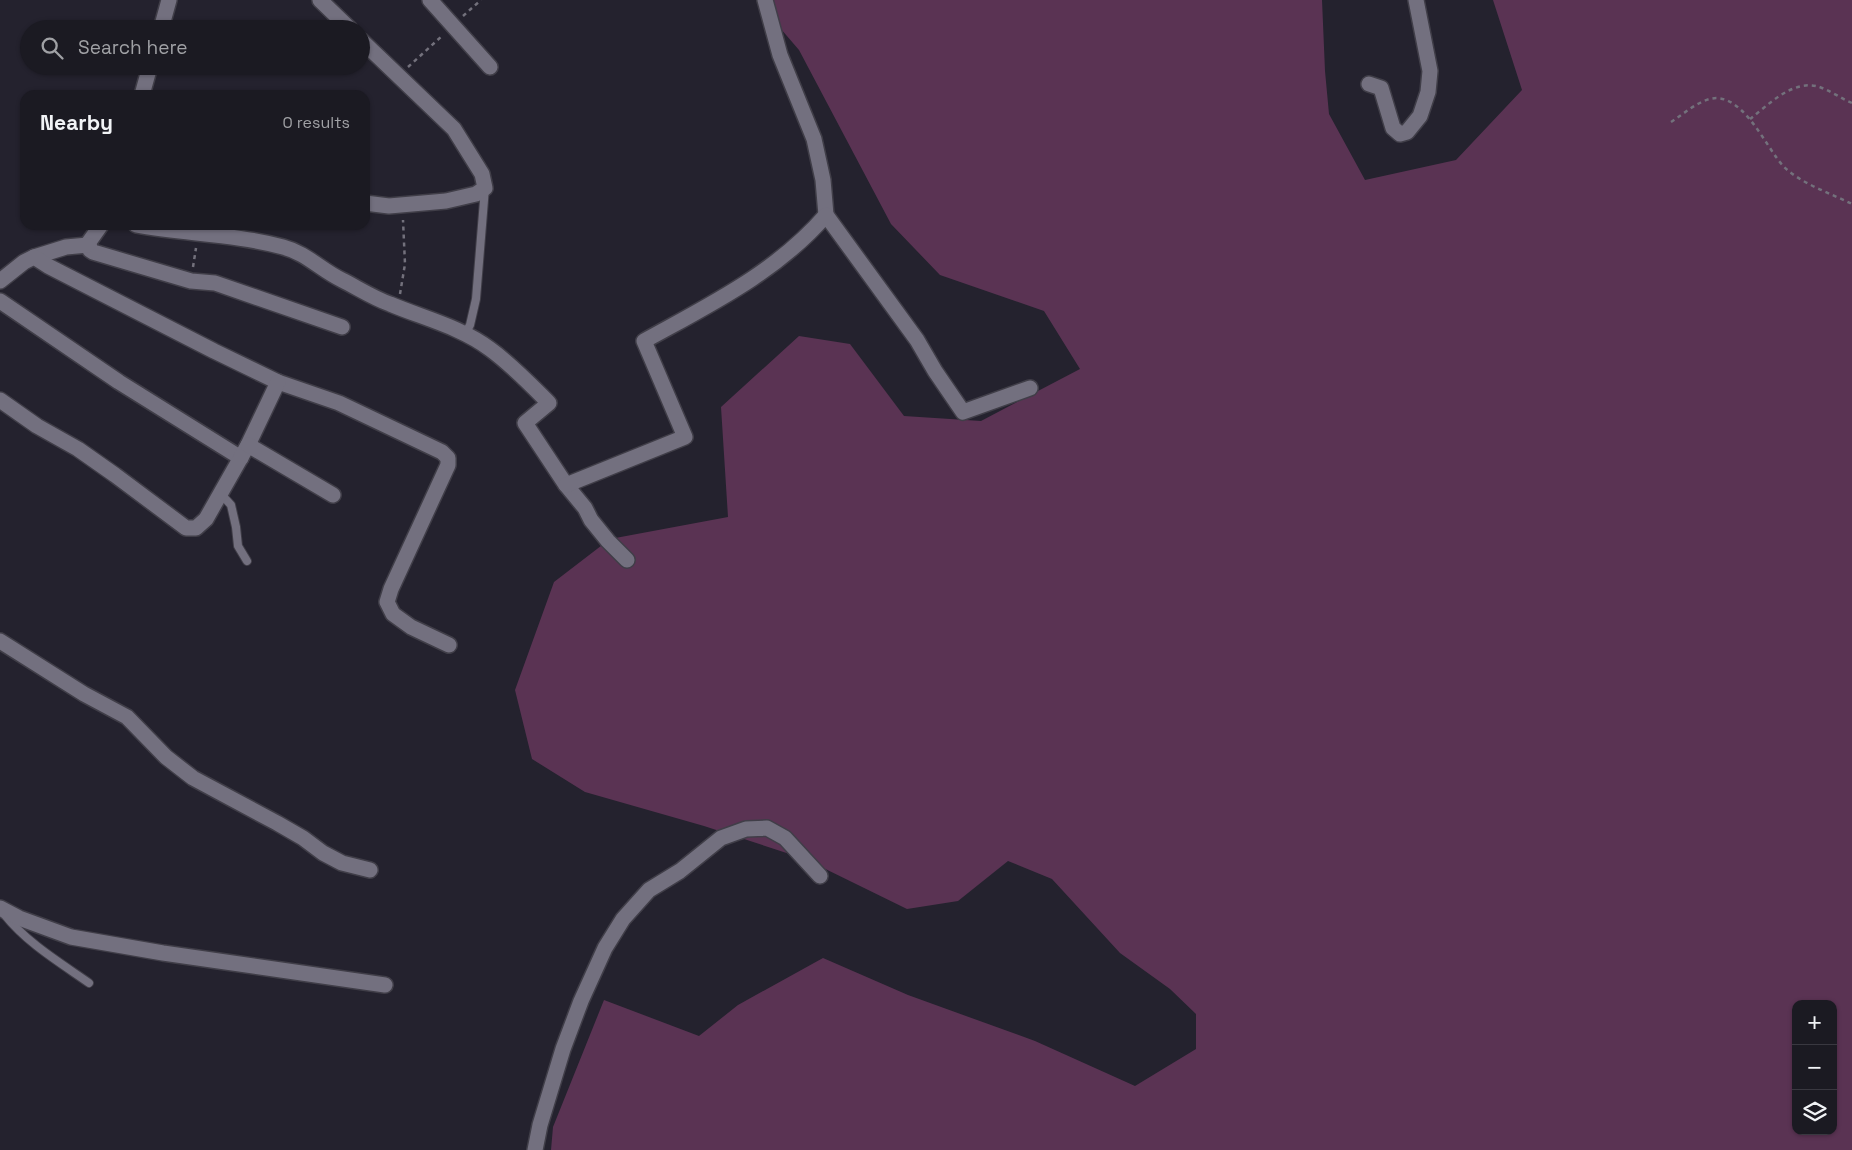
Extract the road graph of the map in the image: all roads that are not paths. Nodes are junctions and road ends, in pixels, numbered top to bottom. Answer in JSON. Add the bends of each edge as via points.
{"nodes":[{"id":1,"x":169,"y":0,"type":"edge"},
{"id":2,"x":320,"y":0,"type":"edge"},
{"id":3,"x":430,"y":0,"type":"edge"},
{"id":4,"x":765,"y":0,"type":"edge"},
{"id":5,"x":1416,"y":0,"type":"edge"},
{"id":6,"x":163,"y":20,"type":"edge"},
{"id":7,"x":341,"y":20,"type":"edge"},
{"id":8,"x":370,"y":49,"type":"edge"},
{"id":9,"x":490,"y":67,"type":"dead end"},
{"id":10,"x":148,"y":75,"type":"edge"},
{"id":11,"x":1368,"y":84,"type":"dead end"},
{"id":12,"x":143,"y":90,"type":"edge"},
{"id":13,"x":485,"y":188,"type":"junction"},
{"id":14,"x":370,"y":204,"type":"edge"},
{"id":15,"x":826,"y":215,"type":"junction"},
{"id":16,"x":98,"y":230,"type":"edge"},
{"id":17,"x":170,"y":230,"type":"edge"},
{"id":18,"x":88,"y":246,"type":"junction"},
{"id":19,"x":34,"y":257,"type":"junction"},
{"id":20,"x":0,"y":281,"type":"edge"},
{"id":21,"x":0,"y":301,"type":"edge"},
{"id":22,"x":342,"y":327,"type":"dead end"},
{"id":23,"x":465,"y":334,"type":"junction"},
{"id":24,"x":278,"y":382,"type":"junction"},
{"id":25,"x":1030,"y":388,"type":"dead end"},
{"id":26,"x":0,"y":400,"type":"edge"},
{"id":27,"x":244,"y":451,"type":"junction"},
{"id":28,"x":566,"y":485,"type":"junction"},
{"id":29,"x":221,"y":494,"type":"junction"},
{"id":30,"x":333,"y":495,"type":"dead end"},
{"id":31,"x":627,"y":560,"type":"dead end"},
{"id":32,"x":247,"y":561,"type":"dead end"},
{"id":33,"x":0,"y":641,"type":"edge"},
{"id":34,"x":449,"y":645,"type":"dead end"},
{"id":35,"x":370,"y":870,"type":"dead end"},
{"id":36,"x":820,"y":876,"type":"dead end"},
{"id":37,"x":0,"y":908,"type":"edge"},
{"id":38,"x":89,"y":982,"type":"dead end"},
{"id":39,"x":384,"y":985,"type":"dead end"},
{"id":40,"x":535,"y":1150,"type":"edge"}],
"edges":[{"from":1,"to":6,"type":"street"},
{"from":2,"to":7,"type":"street"},
{"from":3,"to":9,"type":"street"},
{"from":4,"to":15,"type":"street","via":[[780,55],[814,140],[823,180]]},
{"from":5,"to":11,"type":"street","via":[[1430,71],[1428,92],[1420,116],[1408,132],[1400,134],[1393,128],[1381,88]]},
{"from":8,"to":13,"type":"street","via":[[454,129],[482,174]]},
{"from":10,"to":12,"type":"street"},
{"from":13,"to":14,"type":"street","via":[[476,194],[446,201],[389,206]]},
{"from":13,"to":23,"type":"lane","via":[[476,299]]},
{"from":15,"to":25,"type":"street","via":[[917,340],[963,412]]},
{"from":15,"to":28,"type":"street","via":[[778,261],[738,289],[644,341],[685,437]]},
{"from":16,"to":18,"type":"street"},
{"from":17,"to":23,"type":"street","via":[[284,247],[304,254],[334,277],[398,308]]},
{"from":18,"to":19,"type":"street","via":[[66,247]]},
{"from":18,"to":22,"type":"street","via":[[93,252],[191,281],[215,283]]},
{"from":19,"to":20,"type":"street"},
{"from":19,"to":24,"type":"street"},
{"from":21,"to":27,"type":"street","via":[[119,382]]},
{"from":23,"to":28,"type":"street","via":[[490,348],[549,403],[525,423]]},
{"from":24,"to":27,"type":"street"},
{"from":24,"to":34,"type":"street","via":[[339,403],[442,452],[448,458],[448,465],[387,602],[393,614]]},
{"from":26,"to":29,"type":"street","via":[[78,449],[186,528],[196,528],[206,519]]},
{"from":27,"to":29,"type":"street"},
{"from":27,"to":30,"type":"street"},
{"from":28,"to":31,"type":"street","via":[[608,541]]},
{"from":29,"to":32,"type":"lane","via":[[231,506],[238,546]]},
{"from":33,"to":35,"type":"street","via":[[127,717],[166,757],[193,778],[277,823],[342,863]]},
{"from":36,"to":40,"type":"street","via":[[786,838],[767,828],[746,829],[721,838],[680,871],[648,890],[623,919],[605,948],[581,1001],[563,1049]]},
{"from":37,"to":38,"type":"lane","via":[[15,928],[43,952]]},
{"from":37,"to":39,"type":"street","via":[[71,937]]}]}
